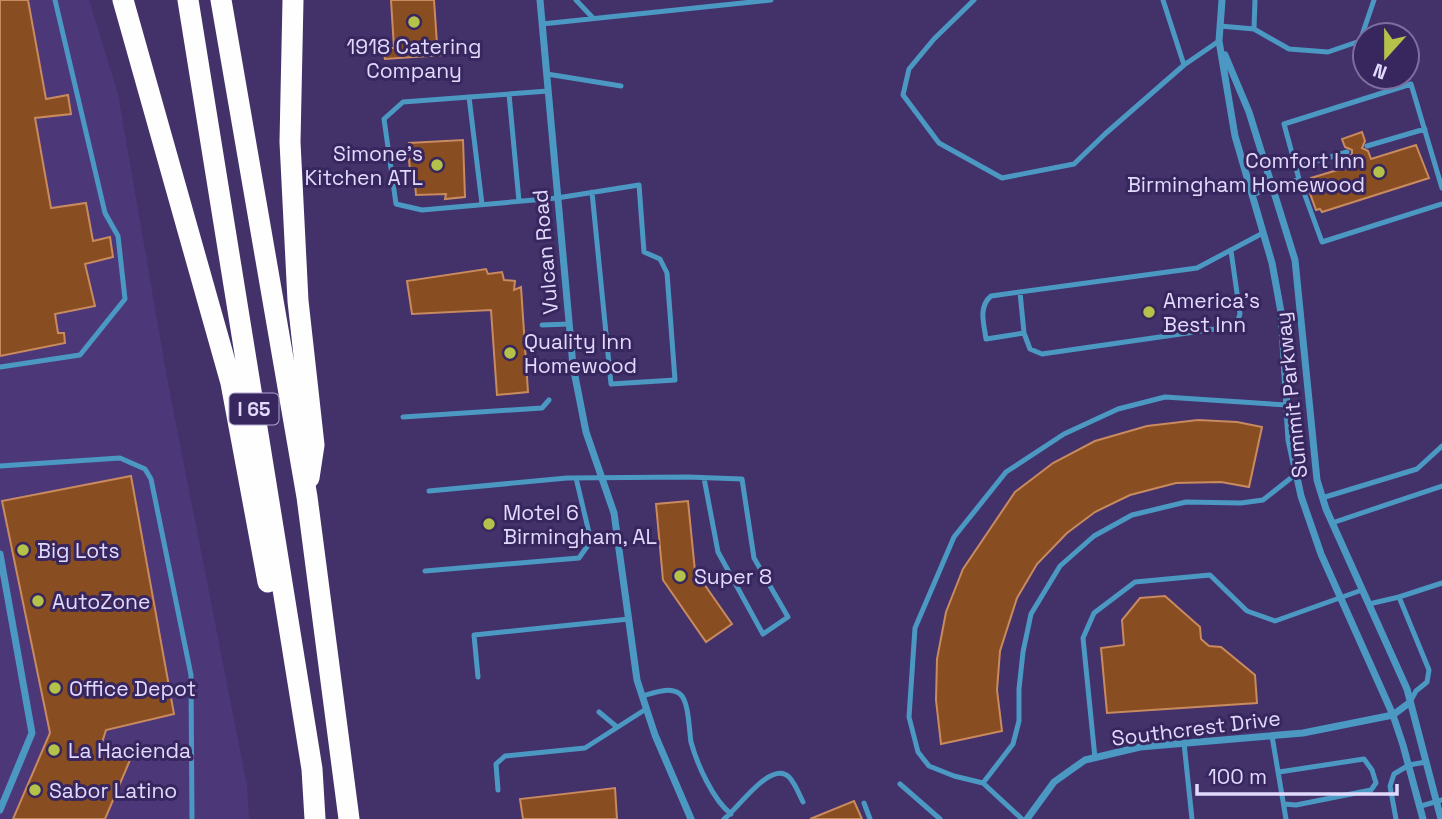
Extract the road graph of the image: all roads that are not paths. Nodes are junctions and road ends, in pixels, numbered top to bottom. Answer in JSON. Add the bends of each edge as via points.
{"nodes":[{"id":1,"x":55,"y":0,"type":"edge"},
{"id":2,"x":123,"y":0,"type":"edge"},
{"id":3,"x":188,"y":0,"type":"edge"},
{"id":4,"x":221,"y":0,"type":"edge"},
{"id":5,"x":293,"y":0,"type":"edge"},
{"id":6,"x":540,"y":0,"type":"edge"},
{"id":7,"x":576,"y":0,"type":"edge"},
{"id":8,"x":771,"y":0,"type":"edge"},
{"id":9,"x":974,"y":0,"type":"edge"},
{"id":10,"x":1163,"y":0,"type":"edge"},
{"id":11,"x":1222,"y":0,"type":"edge"},
{"id":12,"x":1255,"y":0,"type":"edge"},
{"id":13,"x":1374,"y":0,"type":"edge"},
{"id":14,"x":593,"y":18,"type":"junction"},
{"id":15,"x":542,"y":24,"type":"junction"},
{"id":16,"x":1220,"y":26,"type":"junction"},
{"id":17,"x":1254,"y":29,"type":"junction"},
{"id":18,"x":1219,"y":41,"type":"junction"},
{"id":19,"x":1184,"y":65,"type":"junction"},
{"id":20,"x":547,"y":74,"type":"junction"},
{"id":21,"x":621,"y":86,"type":"dead end"},
{"id":22,"x":548,"y":91,"type":"junction"},
{"id":23,"x":509,"y":94,"type":"junction"},
{"id":24,"x":469,"y":97,"type":"junction"},
{"id":25,"x":1424,"y":129,"type":"junction"},
{"id":26,"x":1367,"y":146,"type":"dead end"},
{"id":27,"x":1347,"y":152,"type":"dead end"},
{"id":28,"x":1297,"y":167,"type":"junction"},
{"id":29,"x":1299,"y":179,"type":"junction"},
{"id":30,"x":1273,"y":188,"type":"junction"},
{"id":31,"x":1442,"y":188,"type":"edge"},
{"id":32,"x":592,"y":192,"type":"junction"},
{"id":33,"x":1252,"y":195,"type":"junction"},
{"id":34,"x":557,"y":198,"type":"junction"},
{"id":35,"x":519,"y":201,"type":"junction"},
{"id":36,"x":482,"y":204,"type":"junction"},
{"id":37,"x":1442,"y":204,"type":"edge"},
{"id":38,"x":1263,"y":233,"type":"junction"},
{"id":39,"x":1231,"y":251,"type":"junction"},
{"id":40,"x":1020,"y":292,"type":"junction"},
{"id":41,"x":569,"y":324,"type":"junction"},
{"id":42,"x":542,"y":325,"type":"dead end"},
{"id":43,"x":1024,"y":333,"type":"junction"},
{"id":44,"x":0,"y":367,"type":"edge"},
{"id":45,"x":549,"y":400,"type":"dead end"},
{"id":46,"x":1287,"y":405,"type":"junction"},
{"id":47,"x":403,"y":417,"type":"dead end"},
{"id":48,"x":1442,"y":446,"type":"edge"},
{"id":49,"x":0,"y":466,"type":"edge"},
{"id":50,"x":1296,"y":474,"type":"junction"},
{"id":51,"x":576,"y":478,"type":"junction"},
{"id":52,"x":602,"y":478,"type":"junction"},
{"id":53,"x":704,"y":478,"type":"junction"},
{"id":54,"x":1442,"y":486,"type":"edge"},
{"id":55,"x":429,"y":491,"type":"dead end"},
{"id":56,"x":307,"y":498,"type":"junction"},
{"id":57,"x":1322,"y":498,"type":"junction"},
{"id":58,"x":1332,"y":523,"type":"junction"},
{"id":59,"x":0,"y":554,"type":"edge"},
{"id":60,"x":425,"y":571,"type":"dead end"},
{"id":61,"x":1442,"y":583,"type":"edge"},
{"id":62,"x":1362,"y":590,"type":"junction"},
{"id":63,"x":1399,"y":597,"type":"junction"},
{"id":64,"x":1341,"y":599,"type":"junction"},
{"id":65,"x":1369,"y":604,"type":"junction"},
{"id":66,"x":629,"y":619,"type":"junction"},
{"id":67,"x":478,"y":677,"type":"dead end"},
{"id":68,"x":642,"y":696,"type":"junction"},
{"id":69,"x":1409,"y":703,"type":"junction"},
{"id":70,"x":646,"y":709,"type":"junction"},
{"id":71,"x":599,"y":712,"type":"dead end"},
{"id":72,"x":1393,"y":715,"type":"junction"},
{"id":73,"x":617,"y":727,"type":"junction"},
{"id":74,"x":1272,"y":736,"type":"junction"},
{"id":75,"x":1184,"y":743,"type":"junction"},
{"id":76,"x":1095,"y":758,"type":"junction"},
{"id":77,"x":1426,"y":762,"type":"junction"},
{"id":78,"x":1409,"y":765,"type":"junction"},
{"id":79,"x":312,"y":769,"type":"junction"},
{"id":80,"x":1279,"y":772,"type":"junction"},
{"id":81,"x":983,"y":783,"type":"junction"},
{"id":82,"x":900,"y":784,"type":"dead end"},
{"id":83,"x":498,"y":790,"type":"dead end"},
{"id":84,"x":1440,"y":801,"type":"edge"},
{"id":85,"x":803,"y":802,"type":"dead end"},
{"id":86,"x":864,"y":803,"type":"dead end"},
{"id":87,"x":1284,"y":804,"type":"junction"},
{"id":88,"x":1421,"y":806,"type":"junction"},
{"id":89,"x":0,"y":810,"type":"edge"},
{"id":90,"x":731,"y":814,"type":"junction"},
{"id":91,"x":192,"y":819,"type":"edge"},
{"id":92,"x":315,"y":819,"type":"edge"},
{"id":93,"x":349,"y":819,"type":"edge"},
{"id":94,"x":691,"y":819,"type":"edge"},
{"id":95,"x":724,"y":819,"type":"edge"},
{"id":96,"x":870,"y":819,"type":"edge"},
{"id":97,"x":940,"y":819,"type":"edge"},
{"id":98,"x":1025,"y":819,"type":"edge"},
{"id":99,"x":1192,"y":819,"type":"edge"},
{"id":100,"x":1286,"y":819,"type":"edge"},
{"id":101,"x":1396,"y":819,"type":"edge"},
{"id":102,"x":1423,"y":819,"type":"edge"},
{"id":103,"x":1441,"y":819,"type":"edge"}],
"edges":[{"from":1,"to":44,"type":"lane","via":[[105,213],[118,236],[125,299],[80,355]]},
{"from":2,"to":79,"type":"highway","via":[[231,383],[289,698]]},
{"from":3,"to":79,"type":"highway","number":"I 65"},
{"from":4,"to":56,"type":"highway","number":"I 65"},
{"from":5,"to":56,"type":"highway","via":[[290,142],[299,301],[314,445]]},
{"from":6,"to":15,"type":"street","name":"Vulcan Road"},
{"from":7,"to":14,"type":"lane"},
{"from":8,"to":14,"type":"lane"},
{"from":9,"to":19,"type":"lane","via":[[909,69],[903,95],[939,143],[1002,178],[1074,164]]},
{"from":10,"to":19,"type":"lane"},
{"from":11,"to":16,"type":"street","name":"Summit Parkway"},
{"from":12,"to":17,"type":"lane"},
{"from":13,"to":17,"type":"lane","via":[[1360,41],[1328,52],[1289,49]]},
{"from":14,"to":15,"type":"lane"},
{"from":15,"to":20,"type":"street","name":"Vulcan Road"},
{"from":16,"to":17,"type":"lane"},
{"from":16,"to":18,"type":"street","name":"Summit Parkway"},
{"from":18,"to":19,"type":"lane"},
{"from":18,"to":30,"type":"street","name":"Summit Parkway","via":[[1249,112]]},
{"from":18,"to":33,"type":"street","name":"Summit Parkway","via":[[1235,136]]},
{"from":20,"to":21,"type":"lane"},
{"from":20,"to":22,"type":"street","name":"Vulcan Road"},
{"from":22,"to":23,"type":"lane"},
{"from":22,"to":34,"type":"street","name":"Vulcan Road"},
{"from":23,"to":24,"type":"lane"},
{"from":23,"to":35,"type":"lane"},
{"from":24,"to":36,"type":"lane"},
{"from":24,"to":36,"type":"lane","via":[[403,102],[384,119],[396,204],[422,210]]},
{"from":25,"to":26,"type":"lane"},
{"from":25,"to":28,"type":"lane","via":[[1411,84],[1284,124]]},
{"from":25,"to":31,"type":"lane"},
{"from":27,"to":28,"type":"lane"},
{"from":28,"to":29,"type":"lane"},
{"from":29,"to":30,"type":"lane"},
{"from":29,"to":37,"type":"lane","via":[[1322,242]]},
{"from":30,"to":33,"type":"lane"},
{"from":30,"to":57,"type":"street","name":"Summit Parkway","via":[[1295,260]]},
{"from":32,"to":32,"type":"lane","via":[[639,185],[644,252],[660,259],[667,273],[675,380],[611,384]]},
{"from":32,"to":34,"type":"lane"},
{"from":33,"to":38,"type":"street","name":"Summit Parkway"},
{"from":34,"to":35,"type":"lane"},
{"from":34,"to":41,"type":"street","name":"Vulcan Road"},
{"from":35,"to":36,"type":"lane"},
{"from":38,"to":39,"type":"lane"},
{"from":38,"to":46,"type":"street","name":"Summit Parkway","via":[[1281,312]]},
{"from":39,"to":40,"type":"lane","via":[[1197,268]]},
{"from":39,"to":43,"type":"lane","via":[[1240,314],[1236,326],[1042,354],[1030,349]]},
{"from":40,"to":43,"type":"lane"},
{"from":40,"to":43,"type":"lane","via":[[990,296],[982,309],[986,339]]},
{"from":41,"to":42,"type":"lane"},
{"from":41,"to":52,"type":"street","name":"Vulcan Road","via":[[586,432]]},
{"from":45,"to":47,"type":"lane","via":[[542,408]]},
{"from":46,"to":50,"type":"street","name":"Summit Parkway"},
{"from":46,"to":81,"type":"lane","via":[[1165,397],[1118,409],[1064,434],[1006,472],[962,526],[915,628],[909,717],[918,752],[929,766]]},
{"from":48,"to":57,"type":"lane","via":[[1416,469]]},
{"from":49,"to":91,"type":"lane","via":[[120,457],[145,469],[151,480],[191,675]]},
{"from":50,"to":64,"type":"street","name":"Summit Parkway","via":[[1321,554]]},
{"from":50,"to":81,"type":"lane","via":[[1263,500],[1186,502],[1132,515],[1094,536],[1060,566],[1031,614],[1013,744]]},
{"from":51,"to":52,"type":"lane"},
{"from":51,"to":55,"type":"lane"},
{"from":51,"to":60,"type":"lane","via":[[591,541],[579,558]]},
{"from":52,"to":53,"type":"lane"},
{"from":52,"to":66,"type":"street","name":"Vulcan Road","via":[[614,513]]},
{"from":53,"to":53,"type":"lane","via":[[743,479],[754,558],[788,617],[763,634],[718,552]]},
{"from":54,"to":58,"type":"lane"},
{"from":56,"to":93,"type":"highway","number":"I 65"},
{"from":57,"to":58,"type":"street","name":"Summit Parkway"},
{"from":58,"to":62,"type":"street","name":"Summit Parkway"},
{"from":59,"to":89,"type":"street","via":[[32,733]]},
{"from":61,"to":63,"type":"lane"},
{"from":62,"to":64,"type":"lane"},
{"from":62,"to":65,"type":"street","name":"Summit Parkway"},
{"from":63,"to":65,"type":"lane"},
{"from":63,"to":69,"type":"lane","via":[[1429,670],[1427,682]]},
{"from":64,"to":72,"type":"street","name":"Summit Parkway"},
{"from":64,"to":76,"type":"lane","via":[[1275,621],[1247,611],[1210,575],[1135,582],[1094,612],[1083,638]]},
{"from":65,"to":69,"type":"street","name":"Summit Parkway"},
{"from":66,"to":67,"type":"lane","via":[[474,635]]},
{"from":66,"to":68,"type":"street","name":"Vulcan Road"},
{"from":68,"to":70,"type":"street","name":"Vulcan Road"},
{"from":68,"to":90,"type":"lane","via":[[660,690],[681,695],[692,746],[720,806]]},
{"from":69,"to":72,"type":"street"},
{"from":69,"to":77,"type":"street","name":"Summit Parkway"},
{"from":70,"to":73,"type":"lane"},
{"from":70,"to":94,"type":"street","name":"Vulcan Road"},
{"from":71,"to":73,"type":"lane"},
{"from":72,"to":74,"type":"street","name":"Southcrest Drive"},
{"from":72,"to":78,"type":"street","name":"Summit Parkway"},
{"from":73,"to":83,"type":"lane","via":[[585,748],[505,757],[496,764]]},
{"from":74,"to":75,"type":"street","name":"Southcrest Drive"},
{"from":74,"to":80,"type":"lane"},
{"from":75,"to":76,"type":"street","name":"Southcrest Drive"},
{"from":75,"to":99,"type":"lane"},
{"from":76,"to":98,"type":"street","name":"Southcrest Drive","via":[[1054,782]]},
{"from":77,"to":78,"type":"lane"},
{"from":77,"to":84,"type":"street","name":"Summit Parkway"},
{"from":78,"to":88,"type":"street","name":"Summit Parkway"},
{"from":78,"to":101,"type":"lane","via":[[1394,774],[1391,786]]},
{"from":79,"to":92,"type":"highway","number":"I 65"},
{"from":80,"to":87,"type":"lane"},
{"from":80,"to":87,"type":"lane","via":[[1364,759],[1376,783],[1364,792]]},
{"from":81,"to":98,"type":"lane"},
{"from":82,"to":97,"type":"lane"},
{"from":84,"to":88,"type":"lane"},
{"from":84,"to":103,"type":"street","name":"Summit Parkway"},
{"from":85,"to":90,"type":"lane","via":[[789,777],[775,774],[757,785]]},
{"from":86,"to":96,"type":"lane"},
{"from":87,"to":100,"type":"lane"},
{"from":88,"to":102,"type":"street","name":"Summit Parkway"},
{"from":90,"to":95,"type":"lane"}]}
